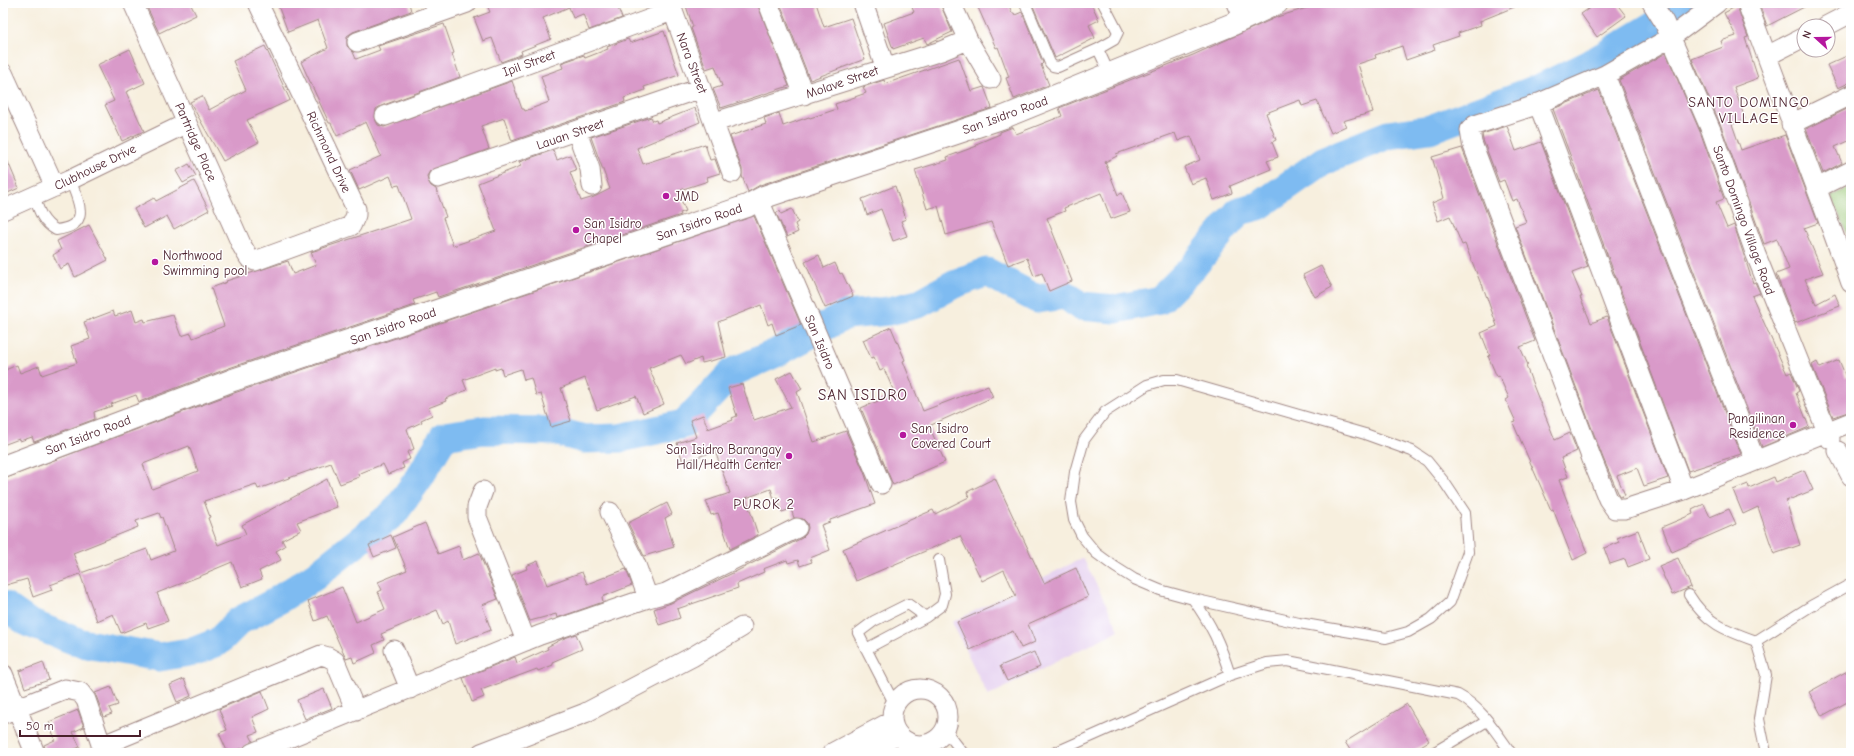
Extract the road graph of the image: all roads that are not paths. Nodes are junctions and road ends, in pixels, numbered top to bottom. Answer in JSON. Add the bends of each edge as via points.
{"nodes":[{"id":1,"x":133,"y":3,"type":"edge"},
{"id":2,"x":258,"y":3,"type":"edge"},
{"id":3,"x":467,"y":3,"type":"edge"},
{"id":4,"x":768,"y":3,"type":"edge"},
{"id":5,"x":863,"y":3,"type":"edge"},
{"id":6,"x":951,"y":3,"type":"edge"},
{"id":7,"x":1025,"y":3,"type":"edge"},
{"id":8,"x":1103,"y":3,"type":"edge"},
{"id":9,"x":1277,"y":3,"type":"edge"},
{"id":10,"x":1717,"y":3,"type":"edge"},
{"id":11,"x":1747,"y":3,"type":"edge"},
{"id":12,"x":671,"y":7,"type":"edge"},
{"id":13,"x":1240,"y":11,"type":"edge"},
{"id":14,"x":1851,"y":13,"type":"edge"},
{"id":15,"x":1661,"y":18,"type":"edge"},
{"id":16,"x":1836,"y":21,"type":"edge"},
{"id":17,"x":968,"y":40,"type":"junction"},
{"id":18,"x":1796,"y":41,"type":"edge"},
{"id":19,"x":357,"y":42,"type":"dead end"},
{"id":20,"x":1098,"y":49,"type":"junction"},
{"id":21,"x":1767,"y":56,"type":"junction"},
{"id":22,"x":885,"y":67,"type":"junction"},
{"id":23,"x":3,"y":73,"type":"edge"},
{"id":24,"x":1110,"y":74,"type":"junction"},
{"id":25,"x":1605,"y":76,"type":"junction"},
{"id":26,"x":991,"y":79,"type":"dead end"},
{"id":27,"x":701,"y":88,"type":"junction"},
{"id":28,"x":804,"y":95,"type":"junction"},
{"id":29,"x":1851,"y":95,"type":"edge"},
{"id":30,"x":1538,"y":104,"type":"junction"},
{"id":31,"x":385,"y":116,"type":"dead end"},
{"id":32,"x":715,"y":122,"type":"junction"},
{"id":33,"x":187,"y":123,"type":"junction"},
{"id":34,"x":1791,"y":124,"type":"junction"},
{"id":35,"x":577,"y":132,"type":"junction"},
{"id":36,"x":1851,"y":171,"type":"edge"},
{"id":37,"x":732,"y":173,"type":"dead end"},
{"id":38,"x":438,"y":178,"type":"dead end"},
{"id":39,"x":62,"y":184,"type":"junction"},
{"id":40,"x":592,"y":186,"type":"dead end"},
{"id":41,"x":1817,"y":188,"type":"junction"},
{"id":42,"x":34,"y":196,"type":"junction"},
{"id":43,"x":759,"y":200,"type":"junction"},
{"id":44,"x":3,"y":210,"type":"edge"},
{"id":45,"x":272,"y":254,"type":"joint"},
{"id":46,"x":1851,"y":283,"type":"edge"},
{"id":47,"x":1851,"y":422,"type":"edge"},
{"id":48,"x":1832,"y":440,"type":"junction"},
{"id":49,"x":1756,"y":460,"type":"junction"},
{"id":50,"x":3,"y":467,"type":"edge"},
{"id":51,"x":1851,"y":476,"type":"edge"},
{"id":52,"x":881,"y":484,"type":"dead end"},
{"id":53,"x":1684,"y":490,"type":"junction"},
{"id":54,"x":483,"y":491,"type":"dead end"},
{"id":55,"x":610,"y":512,"type":"dead end"},
{"id":56,"x":797,"y":528,"type":"dead end"},
{"id":57,"x":939,"y":560,"type":"dead end"},
{"id":58,"x":1851,"y":584,"type":"edge"},
{"id":59,"x":1689,"y":595,"type":"dead end"},
{"id":60,"x":648,"y":598,"type":"junction"},
{"id":61,"x":1193,"y":598,"type":"junction"},
{"id":62,"x":926,"y":617,"type":"junction"},
{"id":63,"x":742,"y":627,"type":"dead end"},
{"id":64,"x":526,"y":641,"type":"junction"},
{"id":65,"x":1756,"y":641,"type":"junction"},
{"id":66,"x":394,"y":650,"type":"dead end"},
{"id":67,"x":866,"y":650,"type":"junction"},
{"id":68,"x":3,"y":674,"type":"edge"},
{"id":69,"x":1230,"y":675,"type":"junction"},
{"id":70,"x":410,"y":689,"type":"junction"},
{"id":71,"x":10,"y":710,"type":"edge"},
{"id":72,"x":356,"y":711,"type":"junction"},
{"id":73,"x":1487,"y":721,"type":"junction"},
{"id":74,"x":944,"y":730,"type":"junction"},
{"id":75,"x":910,"y":736,"type":"edge"},
{"id":76,"x":102,"y":750,"type":"edge"},
{"id":77,"x":35,"y":753,"type":"edge"},
{"id":78,"x":252,"y":753,"type":"edge"},
{"id":79,"x":481,"y":753,"type":"edge"},
{"id":80,"x":832,"y":753,"type":"edge"},
{"id":81,"x":864,"y":753,"type":"edge"},
{"id":82,"x":963,"y":753,"type":"edge"},
{"id":83,"x":1054,"y":753,"type":"edge"},
{"id":84,"x":1433,"y":753,"type":"edge"},
{"id":85,"x":1511,"y":753,"type":"edge"},
{"id":86,"x":1766,"y":753,"type":"edge"}],
"edges":[{"from":1,"to":33,"type":"street","name":"Partridge Place"},
{"from":2,"to":45,"type":"street","name":"Richmond Drive","via":[[356,209],[351,226]]},
{"from":3,"to":19,"type":"street"},
{"from":4,"to":28,"type":"street"},
{"from":5,"to":22,"type":"street"},
{"from":6,"to":17,"type":"street"},
{"from":7,"to":20,"type":"lane","via":[[1053,66],[1058,67]]},
{"from":8,"to":20,"type":"lane","via":[[1118,32],[1114,40]]},
{"from":9,"to":13,"type":"main road","name":"San Isidro Road"},
{"from":10,"to":15,"type":"street"},
{"from":11,"to":21,"type":"street"},
{"from":12,"to":27,"type":"street","name":"Nara Street"},
{"from":12,"to":31,"type":"street","name":"Ipil Street"},
{"from":13,"to":24,"type":"main road","name":"San Isidro Road"},
{"from":14,"to":16,"type":"street"},
{"from":15,"to":25,"type":"street"},
{"from":15,"to":48,"type":"street","name":"Santo Domingo Village Road","via":[[1711,130],[1756,255]]},
{"from":17,"to":22,"type":"street","name":"Molave Street","via":[[941,51]]},
{"from":17,"to":26,"type":"street"},
{"from":18,"to":21,"type":"street"},
{"from":20,"to":24,"type":"lane"},
{"from":21,"to":34,"type":"street"},
{"from":22,"to":28,"type":"street","name":"Molave Street"},
{"from":23,"to":39,"type":"street"},
{"from":24,"to":43,"type":"main road","name":"San Isidro Road","via":[[1004,117]]},
{"from":25,"to":30,"type":"street"},
{"from":25,"to":49,"type":"street"},
{"from":27,"to":32,"type":"street","name":"Nara Street"},
{"from":27,"to":35,"type":"street","name":"Lauan Street"},
{"from":28,"to":32,"type":"street","name":"Molave Street"},
{"from":29,"to":34,"type":"street"},
{"from":30,"to":53,"type":"street"},
{"from":30,"to":53,"type":"street","via":[[1475,125],[1470,130],[1472,143],[1608,499],[1615,509],[1625,509]]},
{"from":32,"to":37,"type":"street","name":"Nara Street"},
{"from":33,"to":39,"type":"street","name":"Clubhouse Drive"},
{"from":33,"to":45,"type":"street","name":"Partridge Place","via":[[249,258],[255,261]]},
{"from":34,"to":41,"type":"street"},
{"from":35,"to":38,"type":"street","name":"Lauan Street"},
{"from":35,"to":40,"type":"street","via":[[590,169]]},
{"from":36,"to":41,"type":"street"},
{"from":39,"to":42,"type":"street","name":"Clubhouse Drive"},
{"from":39,"to":42,"type":"lane","via":[[80,204],[81,213],[72,227],[56,230],[50,227],[43,219]]},
{"from":41,"to":46,"type":"street"},
{"from":42,"to":44,"type":"street","name":"Clubhouse Drive"},
{"from":43,"to":50,"type":"main road","name":"San Isidro Road","via":[[233,380]]},
{"from":43,"to":52,"type":"street","name":"San Isidro"},
{"from":47,"to":48,"type":"street"},
{"from":48,"to":49,"type":"street"},
{"from":48,"to":51,"type":"street","name":"Santo Domingo Village Road"},
{"from":49,"to":53,"type":"street"},
{"from":54,"to":64,"type":"street","via":[[477,507],[477,517]]},
{"from":55,"to":60,"type":"street","via":[[636,565]]},
{"from":56,"to":60,"type":"street","via":[[702,577]]},
{"from":57,"to":62,"type":"lane","via":[[945,594],[942,605]]},
{"from":58,"to":65,"type":"lane"},
{"from":59,"to":65,"type":"lane","via":[[1707,618],[1730,632]]},
{"from":60,"to":64,"type":"street"},
{"from":61,"to":61,"type":"lane","via":[[1160,590],[1134,579],[1115,567],[1096,553],[1082,536],[1074,520],[1071,502],[1075,472],[1084,440],[1105,412],[1147,385],[1164,380],[1177,380],[1365,434],[1412,451],[1427,461],[1465,513],[1468,552],[1450,602],[1431,619],[1408,632],[1386,638],[1299,623]]},
{"from":61,"to":69,"type":"lane","via":[[1213,628]]},
{"from":62,"to":67,"type":"lane"},
{"from":62,"to":67,"type":"lane","via":[[908,604],[874,621],[858,633]]},
{"from":63,"to":79,"type":"street","via":[[692,657],[585,713]]},
{"from":64,"to":70,"type":"street"},
{"from":65,"to":86,"type":"lane","via":[[1766,675],[1759,719]]},
{"from":66,"to":70,"type":"street"},
{"from":67,"to":75,"type":"lane"},
{"from":68,"to":71,"type":"street"},
{"from":69,"to":73,"type":"lane","via":[[1267,663],[1288,661],[1458,695],[1469,701]]},
{"from":69,"to":83,"type":"lane"},
{"from":70,"to":72,"type":"street"},
{"from":71,"to":76,"type":"street","via":[[65,689],[80,692],[86,700]]},
{"from":71,"to":77,"type":"street"},
{"from":72,"to":76,"type":"street","via":[[335,661],[321,655]]},
{"from":72,"to":78,"type":"street"},
{"from":73,"to":84,"type":"lane"},
{"from":73,"to":85,"type":"lane"},
{"from":74,"to":75,"type":"street","via":[[936,739]]},
{"from":74,"to":75,"type":"street","via":[[948,713],[945,704],[933,692],[915,689],[900,697]]},
{"from":74,"to":82,"type":"lane"},
{"from":75,"to":80,"type":"street"},
{"from":75,"to":81,"type":"street"}]}
